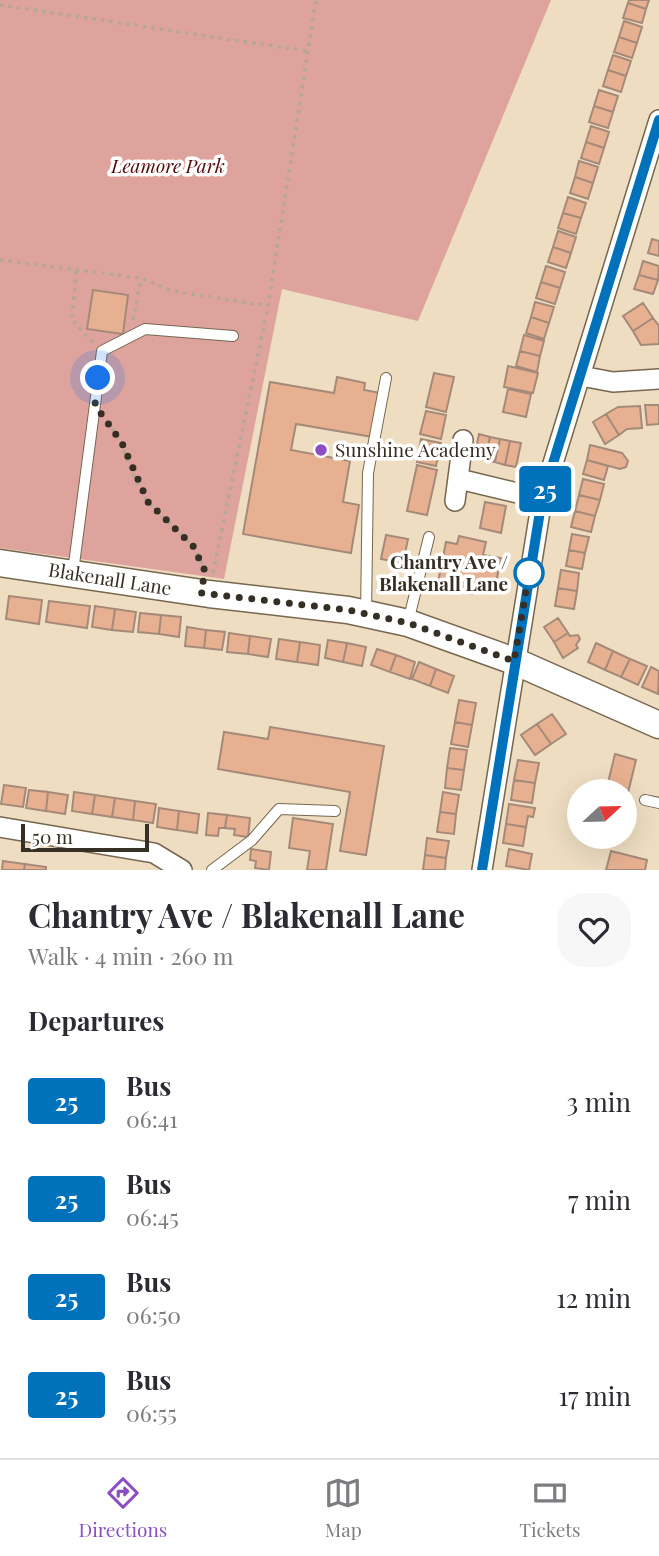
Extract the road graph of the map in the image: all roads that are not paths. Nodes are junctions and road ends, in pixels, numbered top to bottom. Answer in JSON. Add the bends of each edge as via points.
{"nodes":[{"id":1,"x":659,"y":120,"type":"edge"},
{"id":2,"x":233,"y":336,"type":"dead end"},
{"id":3,"x":581,"y":376,"type":"junction"},
{"id":4,"x":386,"y":378,"type":"dead end"},
{"id":5,"x":659,"y":379,"type":"edge"},
{"id":6,"x":463,"y":440,"type":"dead end"},
{"id":7,"x":459,"y":479,"type":"junction"},
{"id":8,"x":542,"y":499,"type":"junction"},
{"id":9,"x":455,"y":501,"type":"dead end"},
{"id":10,"x":429,"y":537,"type":"dead end"},
{"id":11,"x":0,"y":563,"type":"edge"},
{"id":12,"x":73,"y":574,"type":"junction"},
{"id":13,"x":366,"y":614,"type":"junction"},
{"id":14,"x":408,"y":623,"type":"junction"},
{"id":15,"x":514,"y":661,"type":"junction"},
{"id":16,"x":659,"y":725,"type":"edge"},
{"id":17,"x":645,"y":800,"type":"dead end"},
{"id":18,"x":659,"y":803,"type":"edge"},
{"id":19,"x":335,"y":811,"type":"dead end"},
{"id":20,"x":0,"y":827,"type":"edge"},
{"id":21,"x":182,"y":870,"type":"edge"},
{"id":22,"x":212,"y":870,"type":"edge"},
{"id":23,"x":482,"y":870,"type":"edge"}],
"edges":[{"from":1,"to":3,"type":"street"},
{"from":2,"to":12,"type":"lane","via":[[145,329],[102,351]]},
{"from":3,"to":5,"type":"street","via":[[613,382]]},
{"from":3,"to":8,"type":"street"},
{"from":4,"to":13,"type":"lane","via":[[368,472]]},
{"from":6,"to":7,"type":"street"},
{"from":7,"to":8,"type":"street"},
{"from":7,"to":9,"type":"street"},
{"from":8,"to":15,"type":"street"},
{"from":10,"to":14,"type":"lane"},
{"from":11,"to":12,"type":"street","name":"Blakenall Lane"},
{"from":12,"to":13,"type":"street","name":"Blakenall Lane"},
{"from":13,"to":14,"type":"street","name":"Blakenall Lane"},
{"from":14,"to":15,"type":"street","name":"Blakenall Lane"},
{"from":15,"to":16,"type":"street","name":"Blakenall Lane"},
{"from":15,"to":23,"type":"street"},
{"from":17,"to":18,"type":"lane"},
{"from":19,"to":22,"type":"lane","via":[[279,809],[252,840]]},
{"from":20,"to":21,"type":"street","via":[[155,853]]}]}
